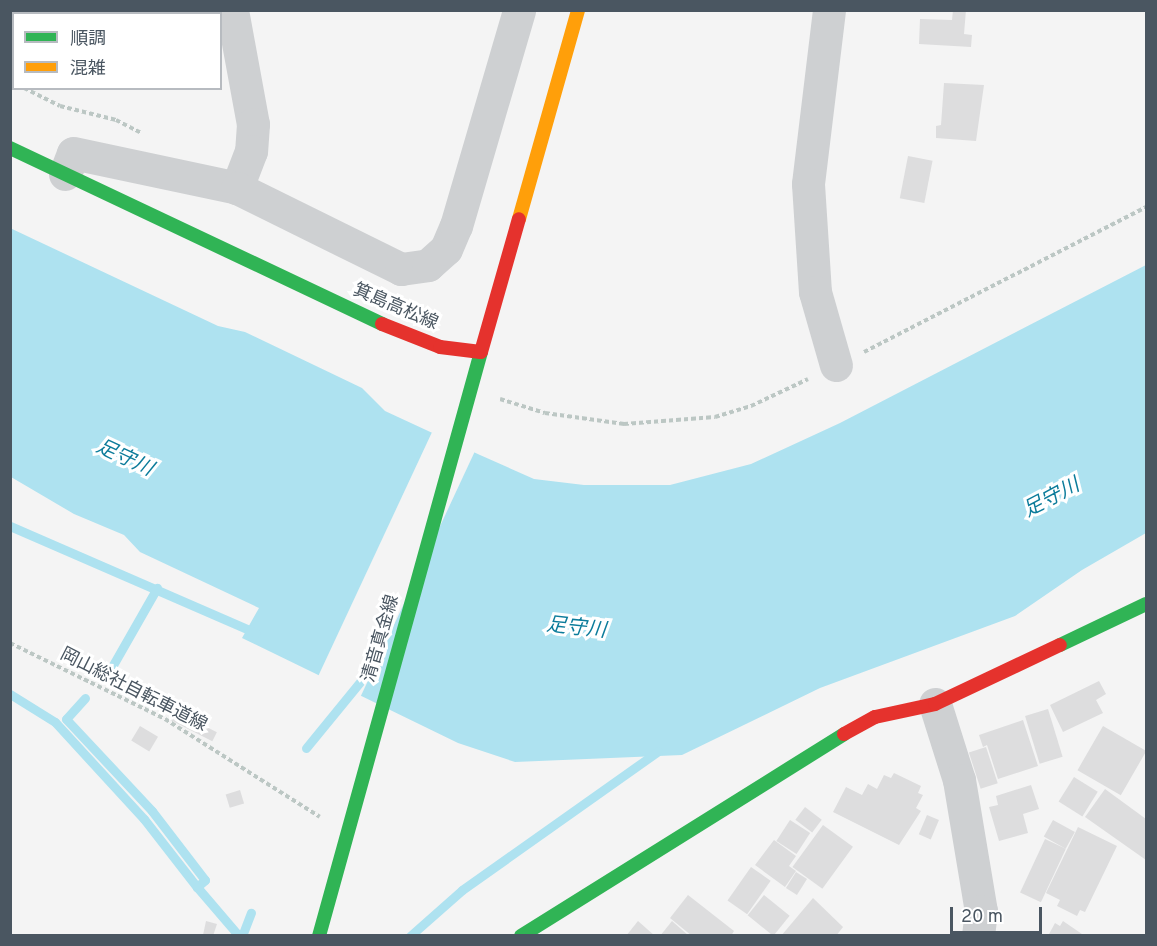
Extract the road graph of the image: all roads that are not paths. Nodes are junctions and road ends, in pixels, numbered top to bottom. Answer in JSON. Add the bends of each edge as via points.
{"nodes":[{"id":1,"x":232,"y":10,"type":"edge"},
{"id":2,"x":519,"y":10,"type":"edge"},
{"id":3,"x":578,"y":10,"type":"edge"},
{"id":4,"x":829,"y":10,"type":"edge"},
{"id":5,"x":10,"y":148,"type":"edge"},
{"id":6,"x":65,"y":174,"type":"junction"},
{"id":7,"x":237,"y":188,"type":"junction"},
{"id":8,"x":481,"y":352,"type":"junction"},
{"id":9,"x":836,"y":365,"type":"dead end"},
{"id":10,"x":1146,"y":604,"type":"edge"},
{"id":11,"x":935,"y":704,"type":"junction"},
{"id":12,"x":320,"y":936,"type":"edge"},
{"id":13,"x":521,"y":936,"type":"edge"},
{"id":14,"x":978,"y":936,"type":"edge"}],
"edges":[{"from":1,"to":7,"type":"street","via":[[253,124],[251,151]]},
{"from":2,"to":7,"type":"street","via":[[456,226],[446,249],[429,265],[401,269]]},
{"from":3,"to":8,"type":"main road"},
{"from":4,"to":9,"type":"street","via":[[808,184],[815,292]]},
{"from":5,"to":6,"type":"main road","name":"箕島高松線"},
{"from":6,"to":7,"type":"street","via":[[73,153]]},
{"from":6,"to":8,"type":"main road","name":"箕島高松線","via":[[401,333],[440,347]]},
{"from":8,"to":12,"type":"main road","name":"清音真金線"},
{"from":10,"to":11,"type":"main road"},
{"from":11,"to":13,"type":"main road","via":[[875,717],[819,747]]},
{"from":11,"to":14,"type":"street","via":[[959,780],[981,911]]}]}
